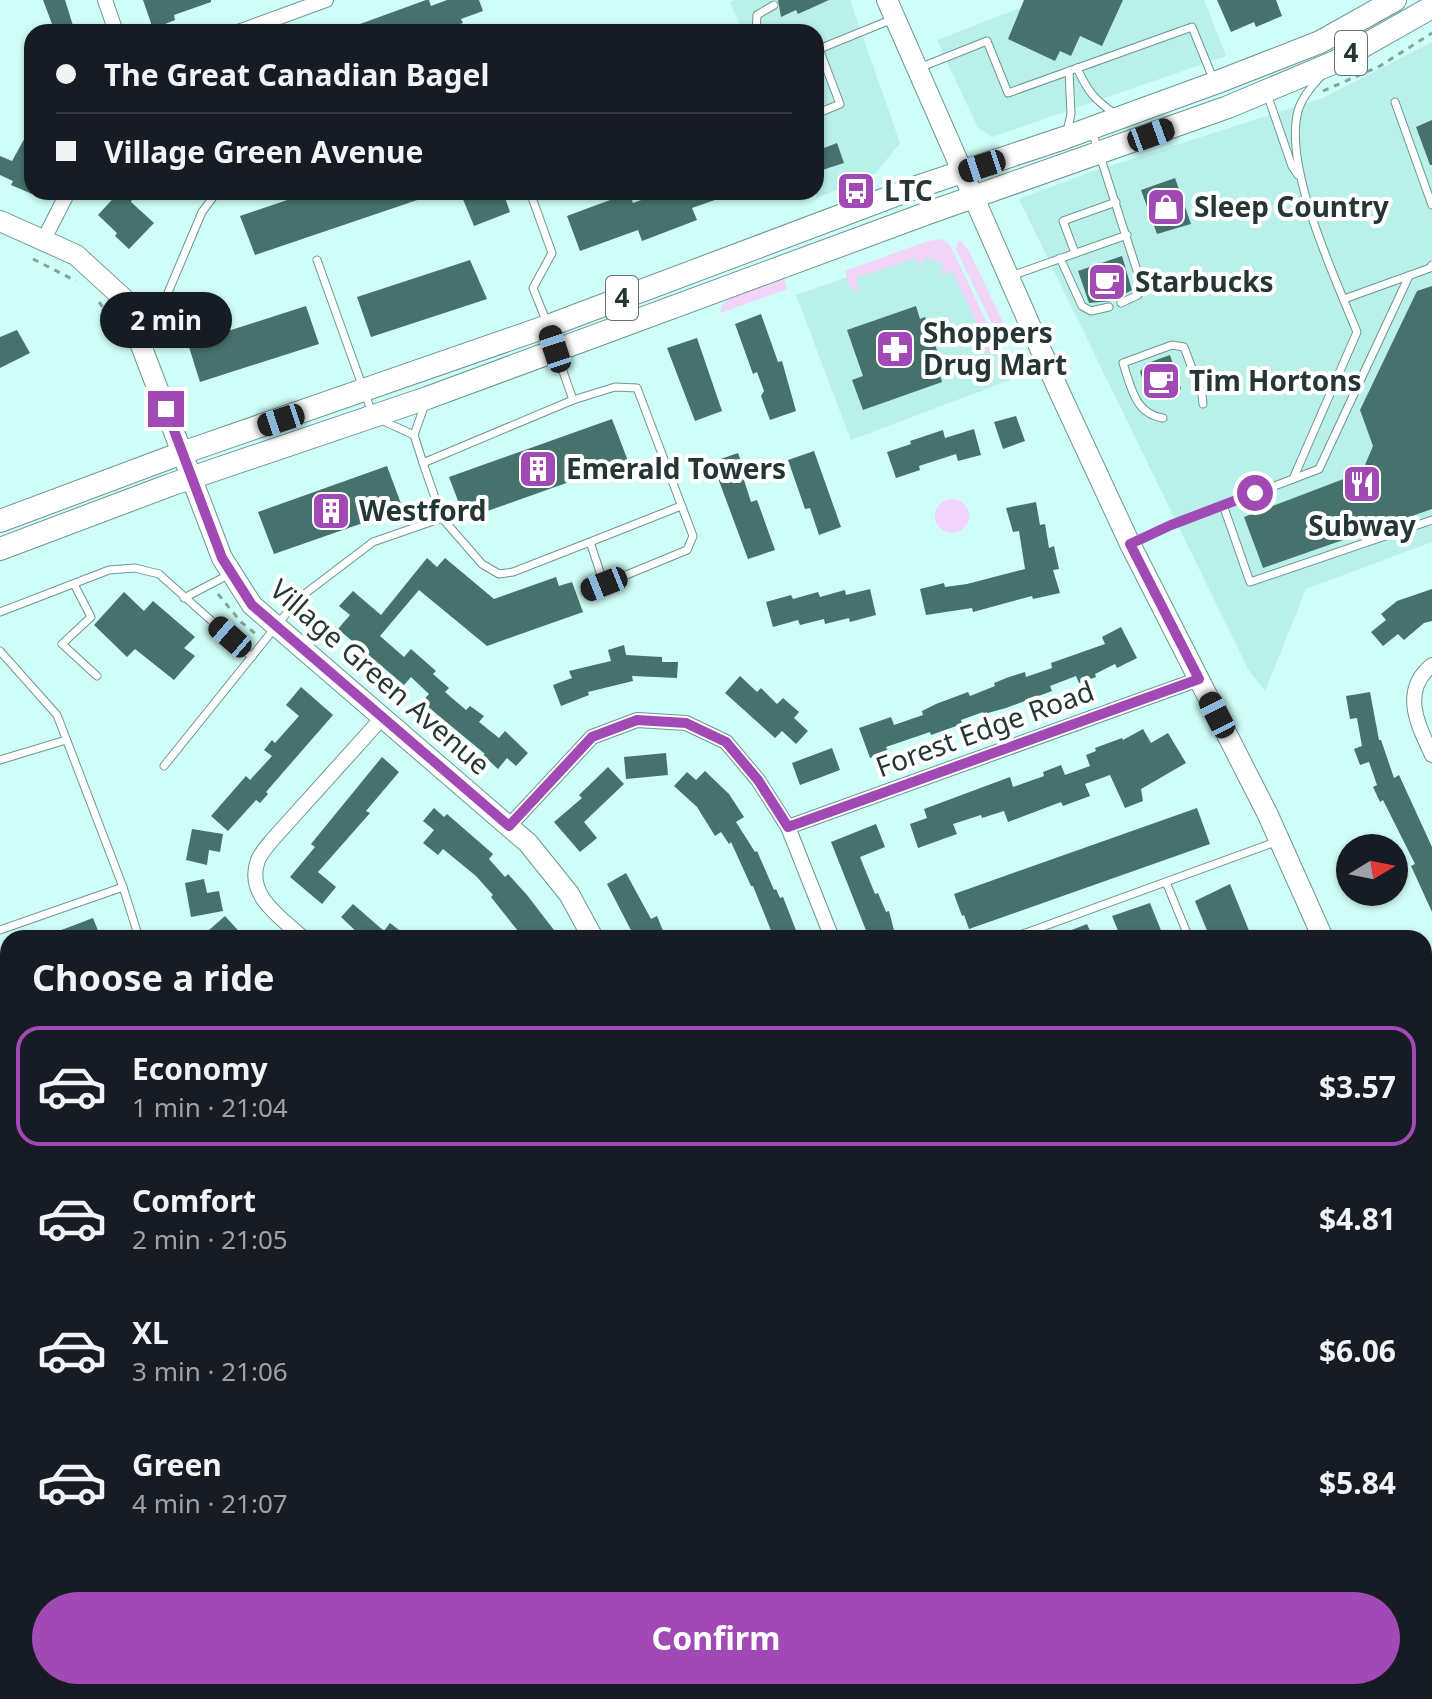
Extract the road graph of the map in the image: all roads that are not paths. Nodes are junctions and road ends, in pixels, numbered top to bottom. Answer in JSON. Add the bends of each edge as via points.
{"nodes":[{"id":1,"x":105,"y":0,"type":"edge"},
{"id":2,"x":326,"y":0,"type":"edge"},
{"id":3,"x":1395,"y":0,"type":"edge"},
{"id":4,"x":774,"y":5,"type":"dead end"},
{"id":5,"x":1431,"y":8,"type":"edge"},
{"id":6,"x":891,"y":9,"type":"edge"},
{"id":7,"x":113,"y":24,"type":"edge"},
{"id":8,"x":260,"y":24,"type":"edge"},
{"id":9,"x":756,"y":24,"type":"edge"},
{"id":10,"x":824,"y":46,"type":"edge"},
{"id":11,"x":1335,"y":62,"type":"junction"},
{"id":12,"x":824,"y":66,"type":"edge"},
{"id":13,"x":917,"y":69,"type":"junction"},
{"id":14,"x":1073,"y":70,"type":"junction"},
{"id":15,"x":1215,"y":83,"type":"junction"},
{"id":16,"x":1267,"y":92,"type":"junction"},
{"id":17,"x":1395,"y":102,"type":"dead end"},
{"id":18,"x":824,"y":111,"type":"edge"},
{"id":19,"x":1120,"y":118,"type":"junction"},
{"id":20,"x":1091,"y":128,"type":"junction"},
{"id":21,"x":1064,"y":138,"type":"junction"},
{"id":22,"x":1100,"y":153,"type":"junction"},
{"id":23,"x":962,"y":172,"type":"junction"},
{"id":24,"x":1301,"y":180,"type":"junction"},
{"id":25,"x":973,"y":197,"type":"junction"},
{"id":26,"x":64,"y":200,"type":"edge"},
{"id":27,"x":211,"y":200,"type":"edge"},
{"id":28,"x":533,"y":200,"type":"edge"},
{"id":29,"x":1116,"y":202,"type":"junction"},
{"id":30,"x":1432,"y":205,"type":"edge"},
{"id":31,"x":0,"y":221,"type":"edge"},
{"id":32,"x":1127,"y":235,"type":"junction"},
{"id":33,"x":38,"y":250,"type":"junction"},
{"id":34,"x":1075,"y":253,"type":"junction"},
{"id":35,"x":1060,"y":258,"type":"junction"},
{"id":36,"x":317,"y":260,"type":"dead end"},
{"id":37,"x":1432,"y":265,"type":"edge"},
{"id":38,"x":1409,"y":276,"type":"junction"},
{"id":39,"x":1008,"y":277,"type":"junction"},
{"id":40,"x":1344,"y":299,"type":"junction"},
{"id":41,"x":1121,"y":303,"type":"dead end"},
{"id":42,"x":1109,"y":307,"type":"dead end"},
{"id":43,"x":548,"y":326,"type":"junction"},
{"id":44,"x":126,"y":330,"type":"junction"},
{"id":45,"x":555,"y":349,"type":"junction"},
{"id":46,"x":364,"y":391,"type":"junction"},
{"id":47,"x":427,"y":398,"type":"junction"},
{"id":48,"x":573,"y":400,"type":"junction"},
{"id":49,"x":1203,"y":404,"type":"dead end"},
{"id":50,"x":373,"y":416,"type":"junction"},
{"id":51,"x":1163,"y":418,"type":"dead end"},
{"id":52,"x":414,"y":435,"type":"junction"},
{"id":53,"x":182,"y":453,"type":"junction"},
{"id":54,"x":423,"y":463,"type":"junction"},
{"id":55,"x":192,"y":479,"type":"junction"},
{"id":56,"x":1293,"y":479,"type":"junction"},
{"id":57,"x":1223,"y":505,"type":"junction"},
{"id":58,"x":681,"y":506,"type":"junction"},
{"id":59,"x":442,"y":518,"type":"junction"},
{"id":60,"x":1432,"y":520,"type":"edge"},
{"id":61,"x":0,"y":521,"type":"edge"},
{"id":62,"x":590,"y":542,"type":"junction"},
{"id":63,"x":1130,"y":544,"type":"junction"},
{"id":64,"x":0,"y":549,"type":"edge"},
{"id":65,"x":232,"y":573,"type":"junction"},
{"id":66,"x":74,"y":584,"type":"junction"},
{"id":67,"x":604,"y":584,"type":"junction"},
{"id":68,"x":585,"y":592,"type":"dead end"},
{"id":69,"x":184,"y":598,"type":"junction"},
{"id":70,"x":0,"y":612,"type":"edge"},
{"id":71,"x":275,"y":625,"type":"junction"},
{"id":72,"x":0,"y":651,"type":"edge"},
{"id":73,"x":252,"y":657,"type":"junction"},
{"id":74,"x":1432,"y":665,"type":"edge"},
{"id":75,"x":97,"y":676,"type":"dead end"},
{"id":76,"x":1199,"y":679,"type":"junction"},
{"id":77,"x":382,"y":718,"type":"junction"},
{"id":78,"x":66,"y":740,"type":"junction"},
{"id":79,"x":1432,"y":755,"type":"edge"},
{"id":80,"x":0,"y":760,"type":"edge"},
{"id":81,"x":164,"y":766,"type":"dead end"},
{"id":82,"x":509,"y":826,"type":"junction"},
{"id":83,"x":788,"y":827,"type":"junction"},
{"id":84,"x":1280,"y":840,"type":"junction"},
{"id":85,"x":1166,"y":882,"type":"junction"},
{"id":86,"x":123,"y":887,"type":"junction"},
{"id":87,"x":0,"y":930,"type":"edge"},
{"id":88,"x":136,"y":930,"type":"edge"},
{"id":89,"x":294,"y":930,"type":"edge"},
{"id":90,"x":589,"y":930,"type":"edge"},
{"id":91,"x":829,"y":930,"type":"edge"},
{"id":92,"x":1042,"y":930,"type":"edge"},
{"id":93,"x":1186,"y":930,"type":"edge"},
{"id":94,"x":1319,"y":930,"type":"edge"}],
"edges":[{"from":1,"to":7,"type":"street"},
{"from":2,"to":8,"type":"street"},
{"from":3,"to":15,"type":"main road","number":"4","via":[[1320,42]]},
{"from":4,"to":9,"type":"lane","via":[[757,15]]},
{"from":5,"to":11,"type":"main road","number":"4"},
{"from":6,"to":10,"type":"lane"},
{"from":6,"to":13,"type":"main road"},
{"from":11,"to":16,"type":"main road","number":"4"},
{"from":11,"to":24,"type":"lane","via":[[1299,109],[1295,138]]},
{"from":12,"to":18,"type":"lane","via":[[840,104]]},
{"from":13,"to":14,"type":"lane","via":[[987,41],[1008,93]]},
{"from":13,"to":23,"type":"main road"},
{"from":14,"to":15,"type":"lane","via":[[1192,27]]},
{"from":14,"to":19,"type":"lane","via":[[1097,103]]},
{"from":14,"to":21,"type":"lane"},
{"from":15,"to":19,"type":"main road","number":"4"},
{"from":16,"to":22,"type":"main road","number":"4"},
{"from":16,"to":24,"type":"lane"},
{"from":17,"to":30,"type":"lane"},
{"from":19,"to":20,"type":"main road","number":"4"},
{"from":20,"to":21,"type":"main road","number":"4"},
{"from":20,"to":22,"type":"lane"},
{"from":21,"to":23,"type":"main road","number":"4"},
{"from":22,"to":25,"type":"main road","number":"4"},
{"from":22,"to":29,"type":"lane"},
{"from":23,"to":25,"type":"main road"},
{"from":23,"to":43,"type":"main road","number":"4"},
{"from":24,"to":40,"type":"lane"},
{"from":25,"to":39,"type":"main road"},
{"from":25,"to":45,"type":"main road","number":"4"},
{"from":26,"to":33,"type":"street"},
{"from":27,"to":44,"type":"lane","via":[[153,324]]},
{"from":28,"to":43,"type":"lane","via":[[552,253],[533,288]]},
{"from":29,"to":32,"type":"lane"},
{"from":29,"to":34,"type":"lane","via":[[1063,221]]},
{"from":31,"to":33,"type":"main road","name":"Village Green Avenue"},
{"from":32,"to":34,"type":"lane"},
{"from":32,"to":41,"type":"lane","via":[[1141,288]]},
{"from":33,"to":44,"type":"main road","name":"Village Green Avenue","via":[[76,255],[123,298]]},
{"from":34,"to":35,"type":"lane"},
{"from":35,"to":39,"type":"lane"},
{"from":35,"to":42,"type":"lane","via":[[1082,306],[1091,311]]},
{"from":36,"to":46,"type":"lane"},
{"from":37,"to":38,"type":"lane"},
{"from":38,"to":40,"type":"lane"},
{"from":38,"to":56,"type":"lane","via":[[1319,469]]},
{"from":39,"to":63,"type":"main road"},
{"from":40,"to":56,"type":"lane","via":[[1357,332]]},
{"from":43,"to":45,"type":"lane"},
{"from":43,"to":46,"type":"main road","number":"4"},
{"from":44,"to":53,"type":"main road","name":"Village Green Avenue"},
{"from":45,"to":47,"type":"main road","number":"4"},
{"from":45,"to":48,"type":"lane"},
{"from":46,"to":50,"type":"lane"},
{"from":46,"to":53,"type":"main road","number":"4"},
{"from":47,"to":50,"type":"main road","number":"4"},
{"from":47,"to":52,"type":"lane"},
{"from":48,"to":54,"type":"lane"},
{"from":48,"to":58,"type":"lane","via":[[615,387],[637,388]]},
{"from":49,"to":51,"type":"lane","via":[[1184,347],[1172,345],[1123,363],[1137,403]]},
{"from":50,"to":52,"type":"lane"},
{"from":50,"to":55,"type":"main road","number":"4"},
{"from":52,"to":54,"type":"lane"},
{"from":53,"to":55,"type":"main road","name":"Village Green Avenue"},
{"from":53,"to":61,"type":"main road","number":"4"},
{"from":54,"to":59,"type":"lane"},
{"from":55,"to":64,"type":"main road","number":"4"},
{"from":55,"to":65,"type":"main road","name":"Village Green Avenue"},
{"from":56,"to":57,"type":"lane"},
{"from":57,"to":60,"type":"lane","via":[[1250,582]]},
{"from":57,"to":63,"type":"lane"},
{"from":58,"to":62,"type":"lane"},
{"from":58,"to":67,"type":"lane","via":[[693,536],[687,550]]},
{"from":59,"to":62,"type":"lane","via":[[482,564],[499,574]]},
{"from":59,"to":71,"type":"lane","via":[[373,542],[298,599]]},
{"from":62,"to":67,"type":"lane"},
{"from":63,"to":76,"type":"main road"},
{"from":65,"to":69,"type":"lane"},
{"from":65,"to":71,"type":"main road","name":"Village Green Avenue","via":[[252,605]]},
{"from":66,"to":69,"type":"lane","via":[[109,570],[135,568],[159,574]]},
{"from":66,"to":70,"type":"lane"},
{"from":66,"to":75,"type":"lane","via":[[91,617],[62,644]]},
{"from":67,"to":68,"type":"lane"},
{"from":69,"to":73,"type":"lane"},
{"from":71,"to":73,"type":"lane"},
{"from":71,"to":77,"type":"main road","name":"Village Green Avenue"},
{"from":72,"to":78,"type":"lane","via":[[57,715]]},
{"from":73,"to":81,"type":"lane"},
{"from":74,"to":79,"type":"street","via":[[1413,692],[1418,725]]},
{"from":76,"to":83,"type":"street","name":"Forest Edge Road"},
{"from":76,"to":84,"type":"main road"},
{"from":77,"to":82,"type":"main road","name":"Village Green Avenue"},
{"from":77,"to":89,"type":"street","via":[[258,860],[255,882],[262,901]]},
{"from":78,"to":80,"type":"lane"},
{"from":78,"to":86,"type":"lane"},
{"from":82,"to":83,"type":"street","via":[[592,737],[637,720],[686,723],[726,742]]},
{"from":82,"to":90,"type":"main road","name":"Village Green Avenue","via":[[569,894]]},
{"from":83,"to":91,"type":"street"},
{"from":84,"to":85,"type":"lane"},
{"from":84,"to":94,"type":"main road"},
{"from":85,"to":92,"type":"lane"},
{"from":85,"to":93,"type":"lane"},
{"from":86,"to":87,"type":"lane"},
{"from":86,"to":88,"type":"lane"}]}
